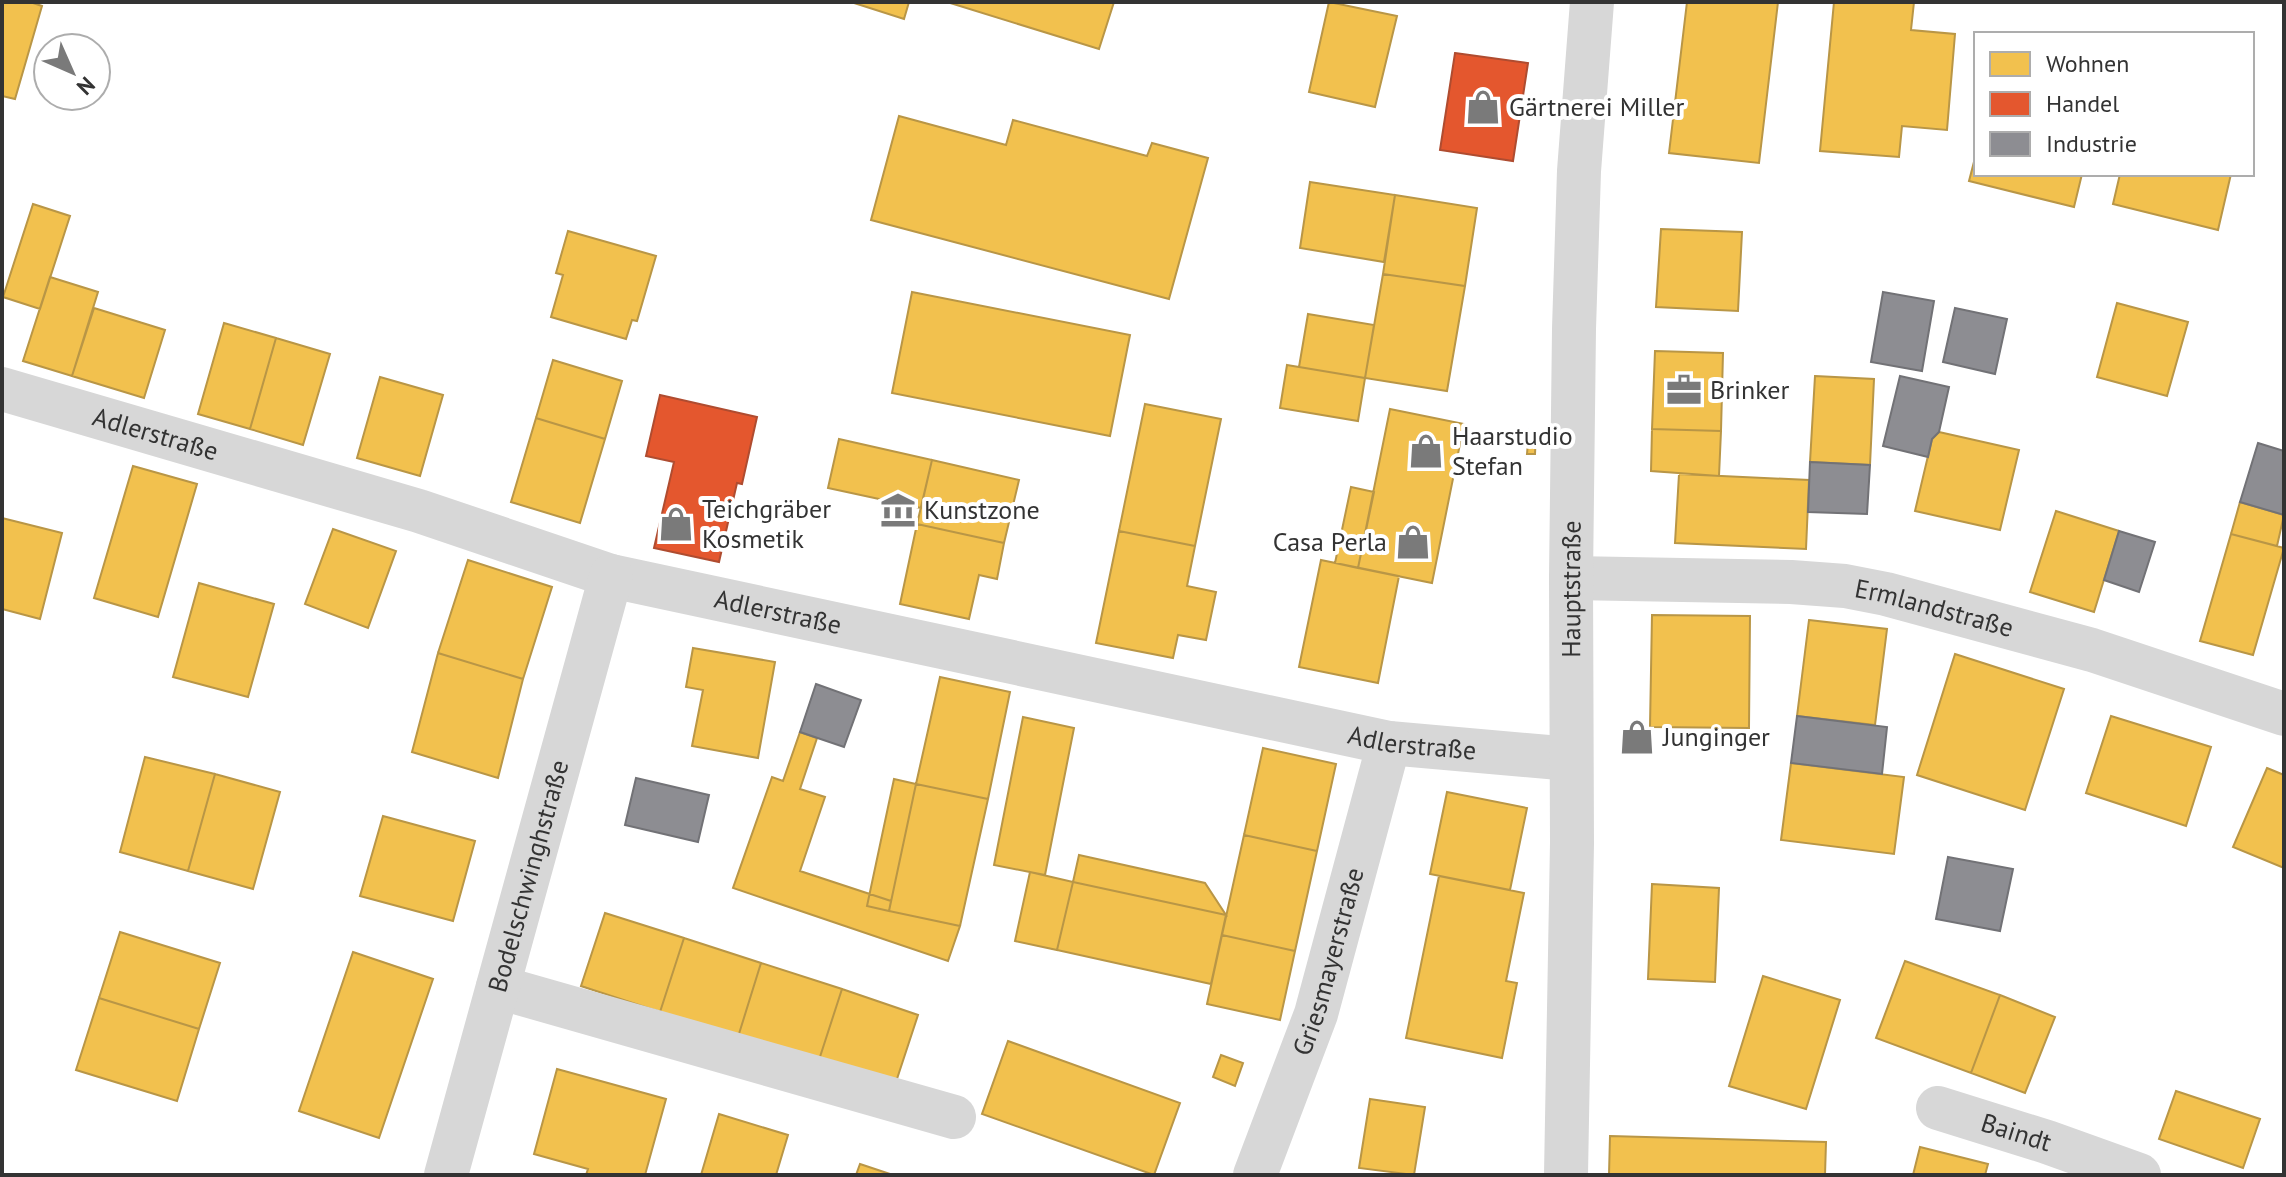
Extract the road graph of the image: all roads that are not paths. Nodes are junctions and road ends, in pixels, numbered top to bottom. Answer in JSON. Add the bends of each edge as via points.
{"nodes":[{"id":1,"x":1592,"y":2,"type":"edge"},
{"id":2,"x":2,"y":389,"type":"edge"},
{"id":3,"x":611,"y":576,"type":"junction"},
{"id":4,"x":1571,"y":578,"type":"junction"},
{"id":5,"x":2284,"y":714,"type":"edge"},
{"id":6,"x":1389,"y":743,"type":"junction"},
{"id":7,"x":1571,"y":759,"type":"junction"},
{"id":8,"x":498,"y":987,"type":"junction"},
{"id":9,"x":1938,"y":1108,"type":"dead end"},
{"id":10,"x":954,"y":1117,"type":"dead end"},
{"id":11,"x":446,"y":1175,"type":"edge"},
{"id":12,"x":1255,"y":1175,"type":"edge"},
{"id":13,"x":1566,"y":1175,"type":"edge"},
{"id":14,"x":2139,"y":1175,"type":"edge"}],
"edges":[{"from":1,"to":4,"type":"street","name":"Hauptstraße","via":[[1577,211]]},
{"from":2,"to":3,"type":"street","name":"Adlerstraße","via":[[419,511]]},
{"from":3,"to":6,"type":"street","name":"Adlerstraße"},
{"from":3,"to":8,"type":"street","name":"Bodelschwinghstraße"},
{"from":4,"to":5,"type":"street","name":"Ermlandstraße","via":[[1845,586],[2092,650]]},
{"from":4,"to":7,"type":"street","name":"Hauptstraße"},
{"from":6,"to":7,"type":"street","name":"Adlerstraße"},
{"from":6,"to":12,"type":"street","name":"Griesmayerstraße","via":[[1316,1014]]},
{"from":7,"to":13,"type":"street","name":"Hauptstraße"},
{"from":8,"to":10,"type":"street"},
{"from":8,"to":11,"type":"street","name":"Bodelschwinghstraße"},
{"from":9,"to":14,"type":"street","name":"Baindt"}]}
